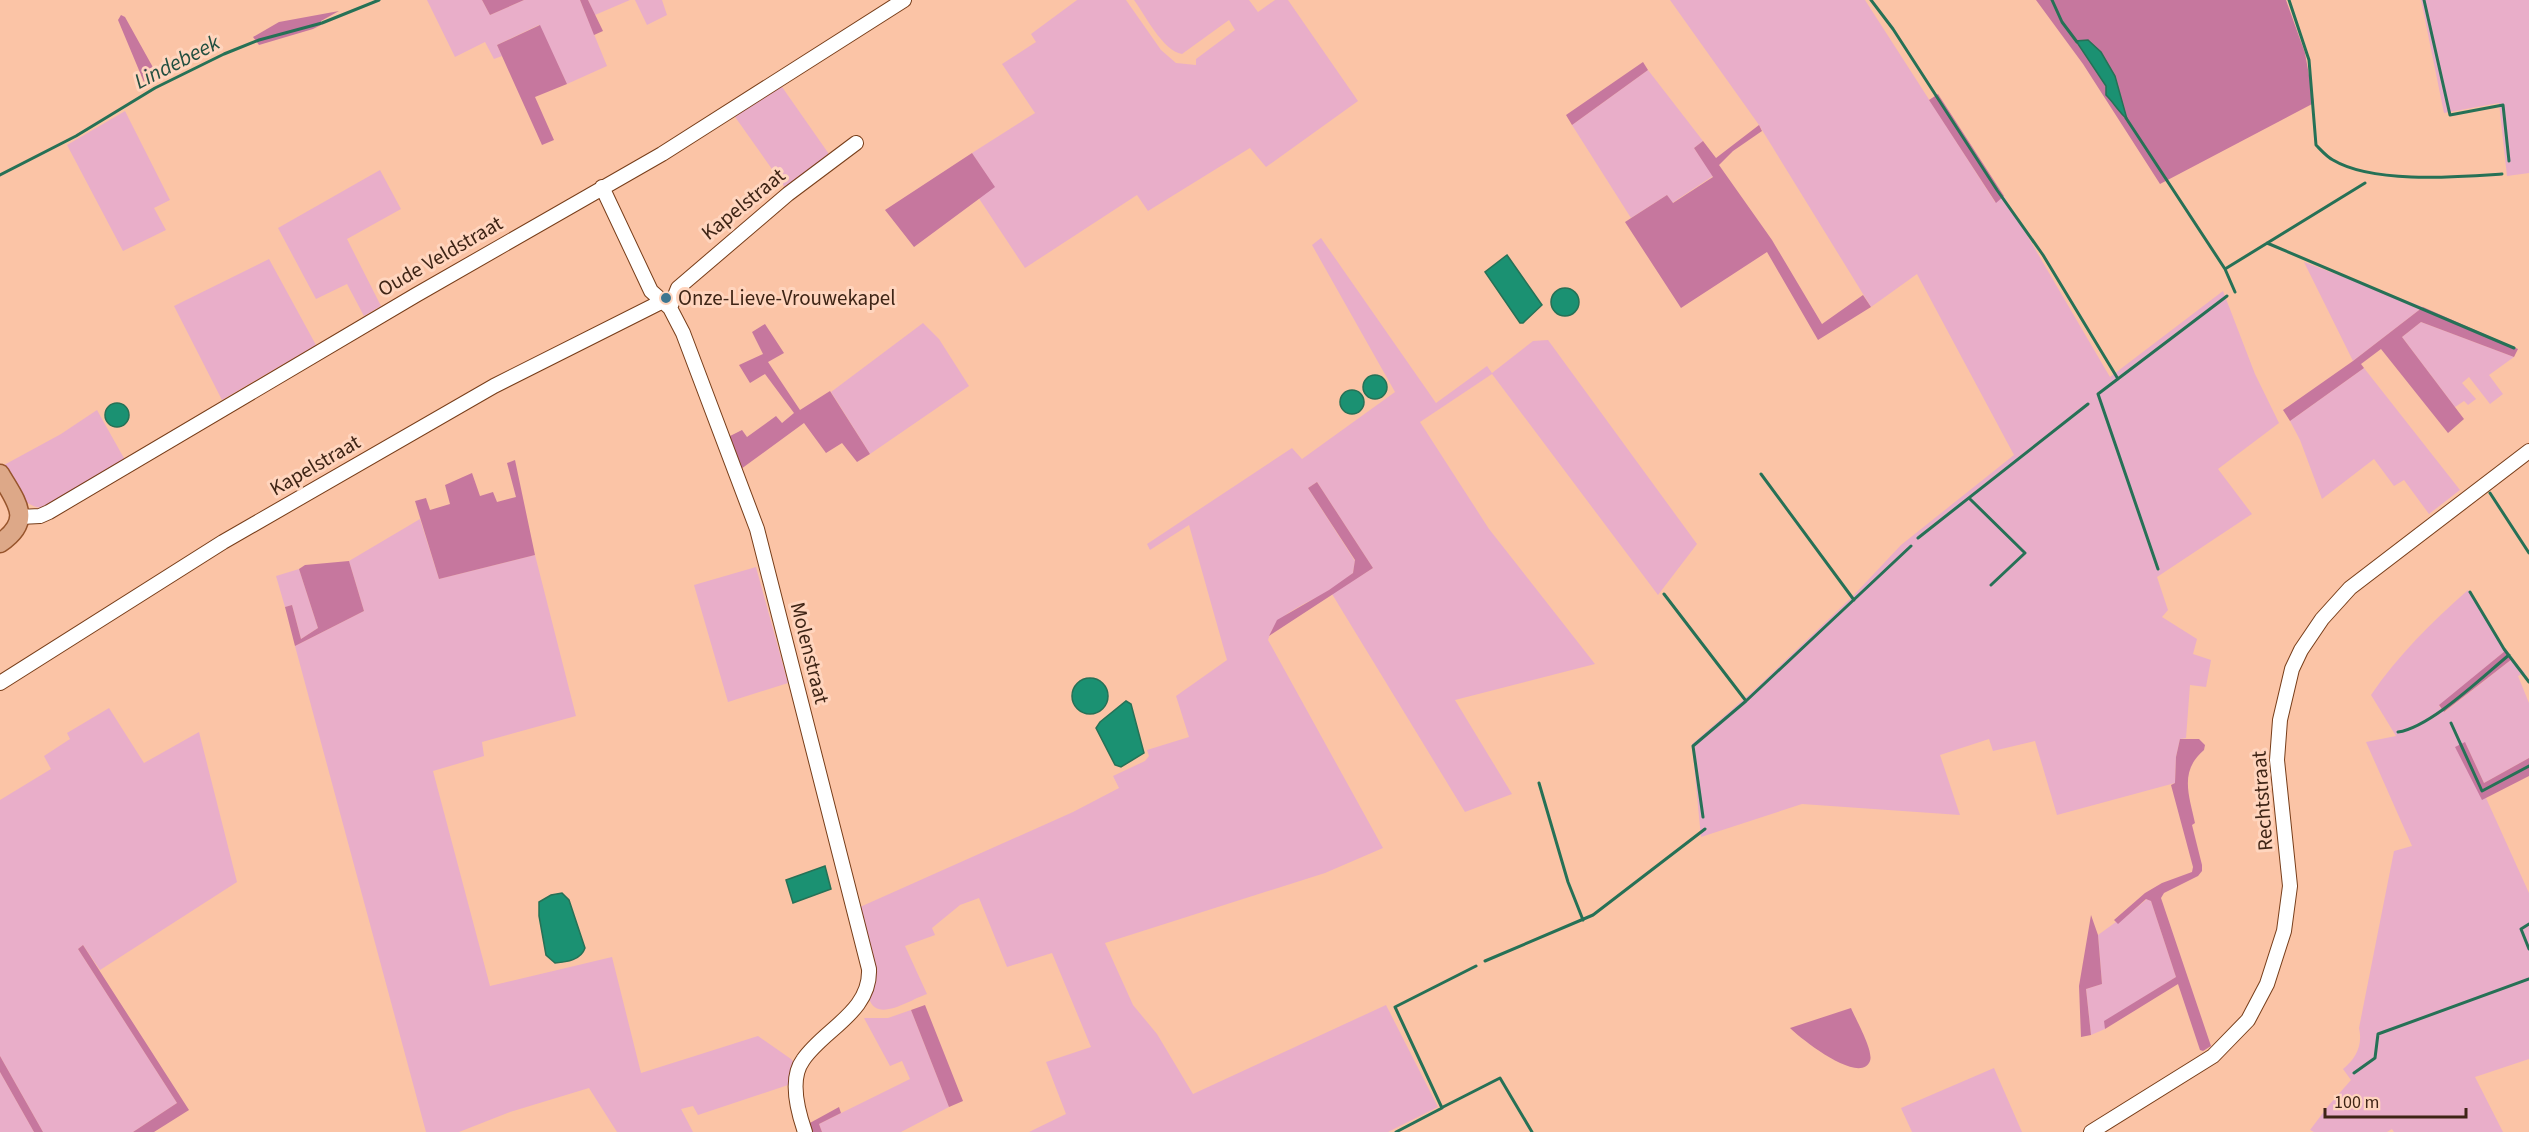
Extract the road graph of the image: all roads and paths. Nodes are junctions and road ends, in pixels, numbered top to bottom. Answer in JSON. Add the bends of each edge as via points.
{"nodes":[{"id":1,"x":904,"y":0,"type":"edge"},
{"id":2,"x":856,"y":143,"type":"dead end"},
{"id":3,"x":602,"y":187,"type":"junction"},
{"id":4,"x":665,"y":305,"type":"junction"},
{"id":5,"x":2529,"y":451,"type":"edge"},
{"id":6,"x":0,"y":474,"type":"edge"},
{"id":7,"x":20,"y":517,"type":"junction"},
{"id":8,"x":0,"y":543,"type":"edge"},
{"id":9,"x":0,"y":683,"type":"edge"},
{"id":10,"x":806,"y":1132,"type":"edge"},
{"id":11,"x":2091,"y":1132,"type":"edge"}],
"edges":[{"from":1,"to":3,"type":"street","name":"Oude Veldstraat","via":[[662,154]]},
{"from":2,"to":4,"type":"street","name":"Kapelstraat","via":[[686,280]]},
{"from":3,"to":4,"type":"street","name":"Molenstraat","via":[[651,291]]},
{"from":3,"to":7,"type":"street","name":"Oude Veldstraat","via":[[49,512]]},
{"from":4,"to":9,"type":"street","name":"Kapelstraat","via":[[494,386],[223,542]]},
{"from":4,"to":10,"type":"street","name":"Molenstraat","via":[[683,333],[757,529],[869,969],[866,994],[802,1060],[797,1075],[797,1104]]},
{"from":5,"to":11,"type":"street","name":"Rechtstraat","via":[[2350,588],[2322,618],[2301,650],[2292,669],[2280,720],[2277,760],[2290,886],[2284,931],[2267,984],[2248,1020],[2213,1056]]},
{"from":6,"to":7,"type":"main road"},
{"from":7,"to":8,"type":"main road","via":[[15,531]]}]}
